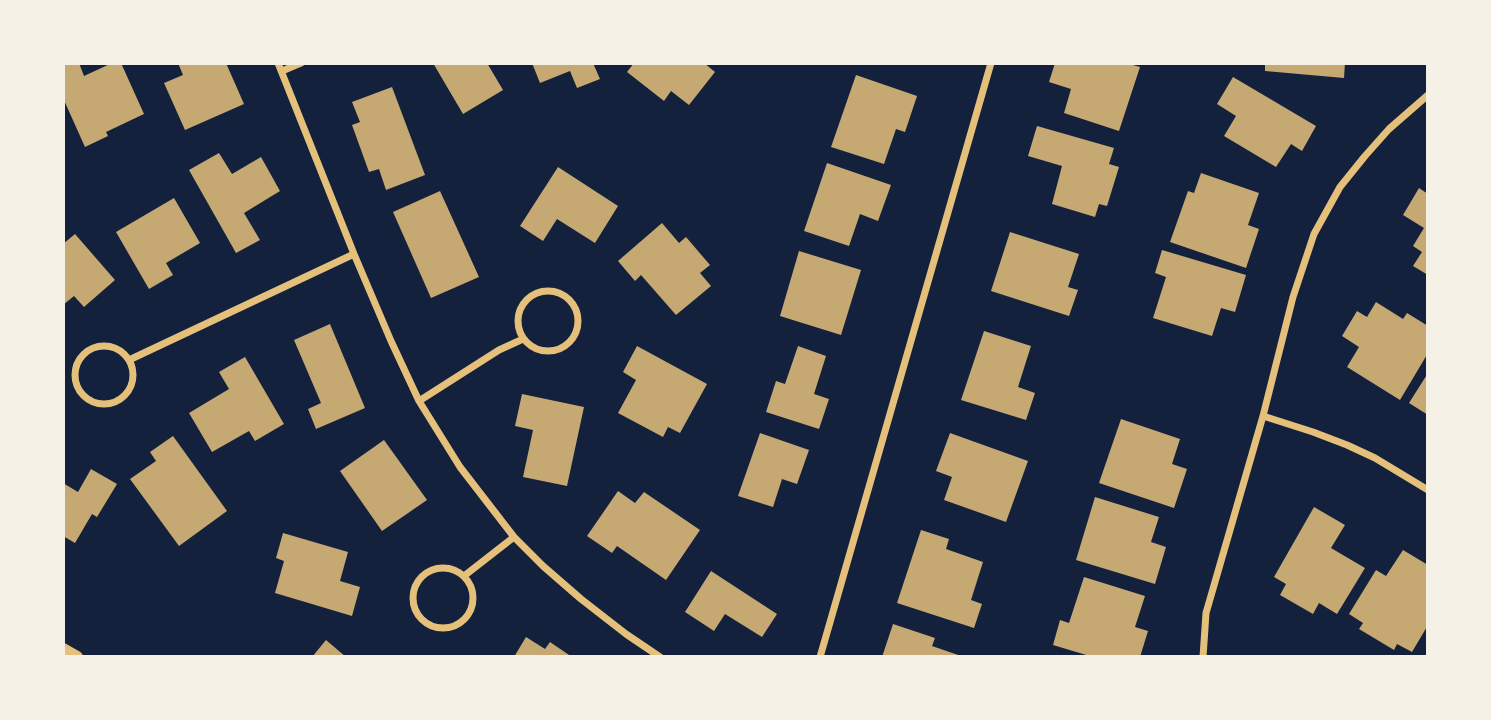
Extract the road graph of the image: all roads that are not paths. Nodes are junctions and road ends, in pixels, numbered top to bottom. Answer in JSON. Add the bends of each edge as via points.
{"nodes":[{"id":1,"x":302,"y":63,"type":"edge"},
{"id":2,"x":991,"y":63,"type":"edge"},
{"id":3,"x":280,"y":67,"type":"edge"},
{"id":4,"x":1428,"y":95,"type":"edge"},
{"id":5,"x":354,"y":254,"type":"junction"},
{"id":6,"x":523,"y":339,"type":"junction"},
{"id":7,"x":129,"y":359,"type":"junction"},
{"id":8,"x":419,"y":401,"type":"junction"},
{"id":9,"x":1263,"y":416,"type":"junction"},
{"id":10,"x":1428,"y":490,"type":"edge"},
{"id":11,"x":514,"y":537,"type":"junction"},
{"id":12,"x":464,"y":576,"type":"junction"},
{"id":13,"x":63,"y":649,"type":"edge"},
{"id":14,"x":77,"y":657,"type":"edge"},
{"id":15,"x":660,"y":657,"type":"edge"},
{"id":16,"x":820,"y":657,"type":"edge"},
{"id":17,"x":1203,"y":657,"type":"edge"}],
"edges":[{"from":1,"to":3,"type":"street"},
{"from":2,"to":16,"type":"street"},
{"from":3,"to":5,"type":"street"},
{"from":4,"to":9,"type":"street","via":[[1365,156],[1340,187],[1314,234]]},
{"from":5,"to":7,"type":"street"},
{"from":5,"to":8,"type":"street"},
{"from":6,"to":6,"type":"street","via":[[548,352],[561,349],[578,326],[575,308],[559,293],[534,294],[518,316]]},
{"from":6,"to":8,"type":"street"},
{"from":7,"to":7,"type":"street","via":[[117,349],[90,349],[82,356],[75,376],[83,394],[103,404],[123,398],[132,382]]},
{"from":8,"to":11,"type":"street","via":[[460,467]]},
{"from":9,"to":10,"type":"street","via":[[1347,445]]},
{"from":9,"to":17,"type":"street","via":[[1206,613]]},
{"from":11,"to":12,"type":"street"},
{"from":11,"to":15,"type":"street","via":[[581,599]]},
{"from":12,"to":12,"type":"street","via":[[438,568],[419,579],[414,606],[424,622],[450,628],[465,619],[473,593]]},
{"from":13,"to":14,"type":"street"}]}
